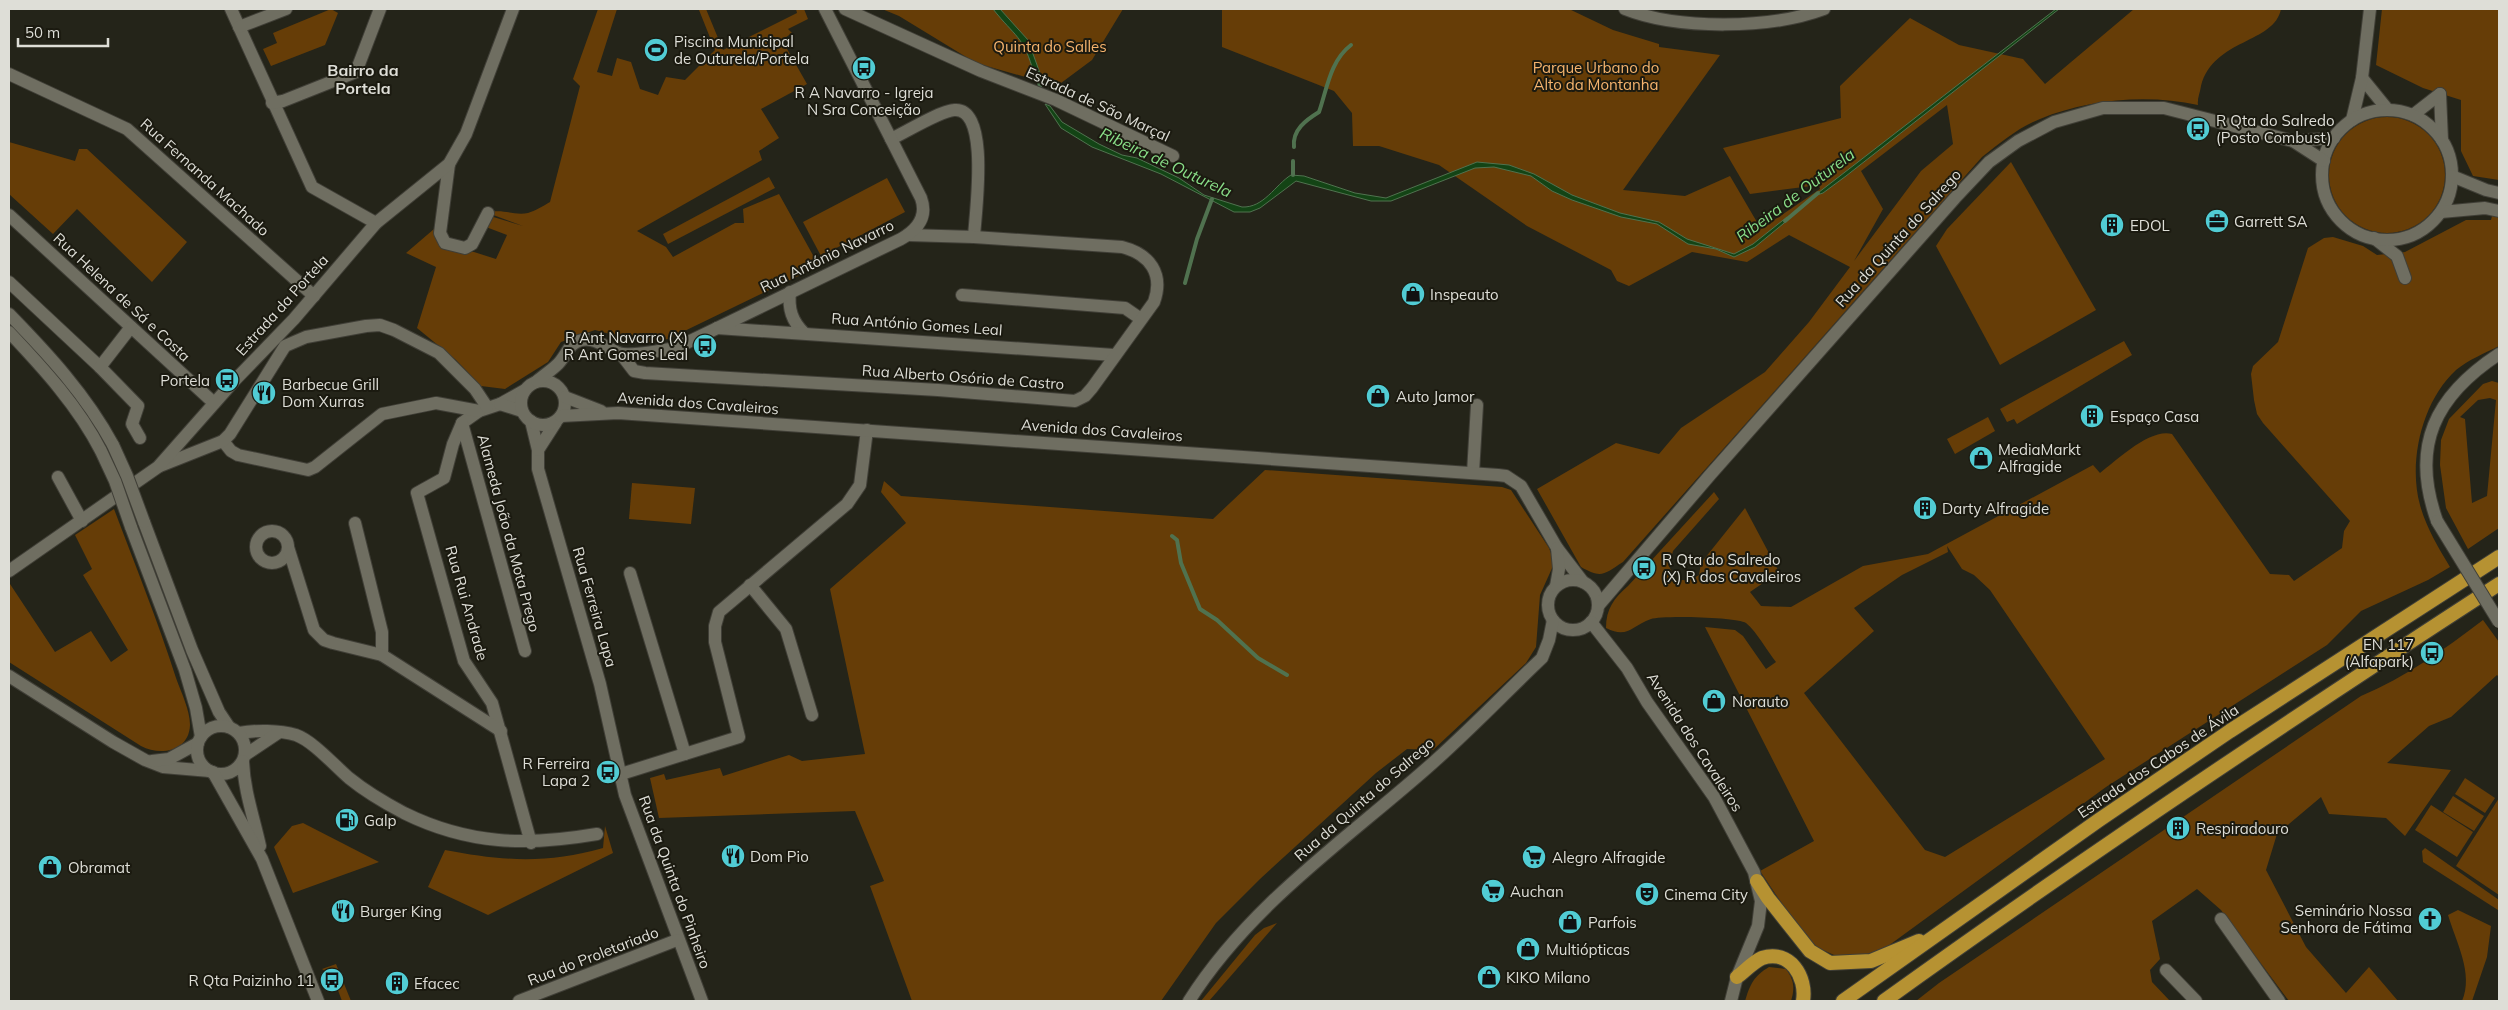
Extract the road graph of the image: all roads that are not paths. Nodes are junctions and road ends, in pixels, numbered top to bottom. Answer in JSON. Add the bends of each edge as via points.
{"nodes":[{"id":1,"x":231,"y":9,"type":"edge"},
{"id":2,"x":286,"y":9,"type":"edge"},
{"id":3,"x":380,"y":9,"type":"edge"},
{"id":4,"x":513,"y":9,"type":"edge"},
{"id":5,"x":825,"y":9,"type":"edge"},
{"id":6,"x":845,"y":9,"type":"edge"},
{"id":7,"x":1625,"y":9,"type":"edge"},
{"id":8,"x":1824,"y":9,"type":"edge"},
{"id":9,"x":2370,"y":9,"type":"edge"},
{"id":10,"x":239,"y":27,"type":"junction"},
{"id":11,"x":9,"y":74,"type":"edge"},
{"id":12,"x":2362,"y":78,"type":"junction"},
{"id":13,"x":272,"y":103,"type":"junction"},
{"id":14,"x":2388,"y":110,"type":"junction"},
{"id":15,"x":2413,"y":115,"type":"junction"},
{"id":16,"x":2352,"y":120,"type":"junction"},
{"id":17,"x":2334,"y":138,"type":"junction"},
{"id":18,"x":891,"y":139,"type":"junction"},
{"id":19,"x":2442,"y":140,"type":"junction"},
{"id":20,"x":2292,"y":141,"type":"junction"},
{"id":21,"x":1173,"y":156,"type":"dead end"},
{"id":22,"x":2324,"y":161,"type":"junction"},
{"id":23,"x":449,"y":164,"type":"junction"},
{"id":24,"x":2452,"y":176,"type":"junction"},
{"id":25,"x":2499,"y":193,"type":"edge"},
{"id":26,"x":2499,"y":211,"type":"edge"},
{"id":27,"x":488,"y":212,"type":"dead end"},
{"id":28,"x":2440,"y":212,"type":"junction"},
{"id":29,"x":9,"y":215,"type":"edge"},
{"id":30,"x":376,"y":223,"type":"junction"},
{"id":31,"x":908,"y":235,"type":"junction"},
{"id":32,"x":974,"y":237,"type":"junction"},
{"id":33,"x":2374,"y":238,"type":"junction"},
{"id":34,"x":2405,"y":278,"type":"dead end"},
{"id":35,"x":9,"y":282,"type":"edge"},
{"id":36,"x":790,"y":292,"type":"junction"},
{"id":37,"x":962,"y":295,"type":"dead end"},
{"id":38,"x":314,"y":296,"type":"junction"},
{"id":39,"x":9,"y":314,"type":"edge"},
{"id":40,"x":294,"y":319,"type":"junction"},
{"id":41,"x":1141,"y":319,"type":"junction"},
{"id":42,"x":131,"y":327,"type":"junction"},
{"id":43,"x":717,"y":328,"type":"junction"},
{"id":44,"x":9,"y":332,"type":"edge"},
{"id":45,"x":804,"y":333,"type":"junction"},
{"id":46,"x":306,"y":337,"type":"junction"},
{"id":47,"x":621,"y":354,"type":"junction"},
{"id":48,"x":2499,"y":354,"type":"edge"},
{"id":49,"x":1114,"y":355,"type":"junction"},
{"id":50,"x":2499,"y":359,"type":"edge"},
{"id":51,"x":558,"y":364,"type":"junction"},
{"id":52,"x":2481,"y":366,"type":"junction"},
{"id":53,"x":100,"y":367,"type":"junction"},
{"id":54,"x":537,"y":381,"type":"junction"},
{"id":55,"x":558,"y":385,"type":"junction"},
{"id":56,"x":525,"y":390,"type":"junction"},
{"id":57,"x":565,"y":397,"type":"junction"},
{"id":58,"x":214,"y":403,"type":"junction"},
{"id":59,"x":500,"y":404,"type":"junction"},
{"id":60,"x":1477,"y":406,"type":"dead end"},
{"id":61,"x":483,"y":409,"type":"junction"},
{"id":62,"x":522,"y":411,"type":"junction"},
{"id":63,"x":606,"y":413,"type":"junction"},
{"id":64,"x":558,"y":419,"type":"junction"},
{"id":65,"x":531,"y":421,"type":"junction"},
{"id":66,"x":462,"y":423,"type":"junction"},
{"id":67,"x":867,"y":430,"type":"junction"},
{"id":68,"x":140,"y":438,"type":"dead end"},
{"id":69,"x":223,"y":441,"type":"junction"},
{"id":70,"x":538,"y":450,"type":"junction"},
{"id":71,"x":158,"y":467,"type":"junction"},
{"id":72,"x":1473,"y":473,"type":"junction"},
{"id":73,"x":58,"y":477,"type":"dead end"},
{"id":74,"x":82,"y":521,"type":"junction"},
{"id":75,"x":355,"y":523,"type":"dead end"},
{"id":76,"x":288,"y":547,"type":"dead end"},
{"id":77,"x":1557,"y":548,"type":"junction"},
{"id":78,"x":2499,"y":558,"type":"edge"},
{"id":79,"x":9,"y":571,"type":"edge"},
{"id":80,"x":630,"y":573,"type":"dead end"},
{"id":81,"x":1620,"y":578,"type":"junction"},
{"id":82,"x":1586,"y":584,"type":"junction"},
{"id":83,"x":2499,"y":584,"type":"edge"},
{"id":84,"x":750,"y":585,"type":"junction"},
{"id":85,"x":1556,"y":586,"type":"junction"},
{"id":86,"x":1598,"y":606,"type":"junction"},
{"id":87,"x":1553,"y":620,"type":"junction"},
{"id":88,"x":1591,"y":622,"type":"junction"},
{"id":89,"x":2499,"y":622,"type":"edge"},
{"id":90,"x":525,"y":651,"type":"dead end"},
{"id":91,"x":382,"y":655,"type":"junction"},
{"id":92,"x":9,"y":676,"type":"edge"},
{"id":93,"x":812,"y":715,"type":"dead end"},
{"id":94,"x":234,"y":730,"type":"junction"},
{"id":95,"x":502,"y":731,"type":"junction"},
{"id":96,"x":278,"y":733,"type":"junction"},
{"id":97,"x":199,"y":740,"type":"junction"},
{"id":98,"x":685,"y":754,"type":"junction"},
{"id":99,"x":244,"y":758,"type":"junction"},
{"id":100,"x":145,"y":760,"type":"junction"},
{"id":101,"x":211,"y":772,"type":"junction"},
{"id":102,"x":621,"y":774,"type":"junction"},
{"id":103,"x":597,"y":834,"type":"dead end"},
{"id":104,"x":531,"y":842,"type":"junction"},
{"id":105,"x":262,"y":859,"type":"junction"},
{"id":106,"x":1757,"y":881,"type":"junction"},
{"id":107,"x":2221,"y":919,"type":"dead end"},
{"id":108,"x":1942,"y":931,"type":"junction"},
{"id":109,"x":678,"y":940,"type":"junction"},
{"id":110,"x":2166,"y":970,"type":"dead end"},
{"id":111,"x":1737,"y":978,"type":"junction"},
{"id":112,"x":318,"y":1001,"type":"edge"},
{"id":113,"x":520,"y":1001,"type":"edge"},
{"id":114,"x":702,"y":1001,"type":"edge"},
{"id":115,"x":1190,"y":1001,"type":"edge"},
{"id":116,"x":1731,"y":1001,"type":"edge"},
{"id":117,"x":1803,"y":1001,"type":"edge"},
{"id":118,"x":1843,"y":1001,"type":"edge"},
{"id":119,"x":1884,"y":1001,"type":"edge"},
{"id":120,"x":2196,"y":1001,"type":"edge"},
{"id":121,"x":2279,"y":1001,"type":"edge"}],
"edges":[{"from":1,"to":10,"type":"street"},
{"from":2,"to":10,"type":"street"},
{"from":3,"to":13,"type":"street","via":[[356,72]]},
{"from":4,"to":23,"type":"street","name":"Estrada da Portela","via":[[466,134]]},
{"from":5,"to":18,"type":"street","name":"Rua António Navarro"},
{"from":6,"to":21,"type":"street","name":"Estrada de São Marçal","via":[[981,71],[1056,100]]},
{"from":7,"to":8,"type":"street","via":[[1694,24],[1802,17]]},
{"from":9,"to":12,"type":"street"},
{"from":10,"to":13,"type":"street"},
{"from":11,"to":38,"type":"street","name":"Rua Fernanda Machado","via":[[127,129]]},
{"from":12,"to":14,"type":"street"},
{"from":12,"to":16,"type":"street"},
{"from":13,"to":30,"type":"street","via":[[312,187]]},
{"from":14,"to":15,"type":"street"},
{"from":14,"to":16,"type":"street"},
{"from":15,"to":19,"type":"street"},
{"from":15,"to":19,"type":"street","via":[[2440,94]]},
{"from":16,"to":17,"type":"street"},
{"from":17,"to":20,"type":"street","name":"Rua da Quinta do Salrego"},
{"from":17,"to":22,"type":"street"},
{"from":18,"to":31,"type":"street","name":"Rua António Navarro","via":[[924,205],[921,221]]},
{"from":18,"to":32,"type":"street","via":[[953,110],[964,112],[979,146]]},
{"from":19,"to":24,"type":"street","via":[[2448,151]]},
{"from":20,"to":22,"type":"street","name":"Rua da Quinta do Salrego"},
{"from":20,"to":81,"type":"street","name":"Rua da Quinta do Salrego","via":[[2146,106],[2093,110],[2054,122],[2018,141],[1989,162],[1955,198]]},
{"from":22,"to":33,"type":"street","via":[[2324,186],[2333,210],[2351,228]]},
{"from":23,"to":27,"type":"street","via":[[440,233],[445,243],[465,248],[472,244]]},
{"from":23,"to":30,"type":"street","name":"Estrada da Portela"},
{"from":24,"to":25,"type":"street"},
{"from":24,"to":28,"type":"street","via":[[2447,201]]},
{"from":26,"to":28,"type":"street","via":[[2485,208]]},
{"from":28,"to":33,"type":"street","via":[[2432,222],[2411,235],[2393,239]]},
{"from":29,"to":42,"type":"street","name":"Rua Helena de Sá e Costa"},
{"from":30,"to":38,"type":"street","name":"Estrada da Portela"},
{"from":31,"to":32,"type":"street","name":"Rua Alberto Osório de Castro"},
{"from":31,"to":36,"type":"street","name":"Rua António Navarro"},
{"from":32,"to":41,"type":"street","name":"Rua Alberto Osório de Castro","via":[[1122,247],[1140,253],[1156,272],[1158,286],[1154,302]]},
{"from":33,"to":34,"type":"street","via":[[2397,256]]},
{"from":35,"to":53,"type":"street"},
{"from":36,"to":43,"type":"street","name":"Rua António Navarro"},
{"from":36,"to":45,"type":"street","via":[[791,314]]},
{"from":37,"to":41,"type":"street","via":[[1125,308]]},
{"from":38,"to":40,"type":"street","name":"Estrada da Portela"},
{"from":39,"to":94,"type":"street","bridge":true,"via":[[70,381],[113,445],[192,650],[217,707]]},
{"from":40,"to":46,"type":"street"},
{"from":40,"to":58,"type":"street","name":"Estrada da Portela"},
{"from":41,"to":49,"type":"street","name":"Rua Alberto Osório de Castro"},
{"from":42,"to":53,"type":"street"},
{"from":42,"to":58,"type":"street","name":"Rua Helena de Sá e Costa"},
{"from":43,"to":45,"type":"street","name":"Rua António Gomes Leal"},
{"from":43,"to":47,"type":"street","name":"Rua António Navarro","via":[[678,347]]},
{"from":44,"to":97,"type":"street","bridge":true,"via":[[60,389],[101,451],[184,670],[196,708]]},
{"from":45,"to":49,"type":"street","name":"Rua António Gomes Leal"},
{"from":46,"to":61,"type":"street","via":[[366,326],[380,325],[394,330],[447,360],[475,389]]},
{"from":46,"to":69,"type":"street","via":[[279,352]]},
{"from":47,"to":49,"type":"street","name":"Rua Alberto Osório de Castro","via":[[634,371],[645,373],[938,390],[1066,402],[1085,396]]},
{"from":47,"to":51,"type":"street","via":[[608,345],[587,340],[572,345]]},
{"from":48,"to":52,"type":"street"},
{"from":50,"to":52,"type":"street"},
{"from":51,"to":54,"type":"street"},
{"from":51,"to":55,"type":"street"},
{"from":52,"to":89,"type":"street","bridge":true,"via":[[2463,380],[2447,400],[2435,421],[2425,458],[2427,486],[2436,521]]},
{"from":53,"to":68,"type":"street","via":[[138,406],[132,424]]},
{"from":54,"to":55,"type":"street"},
{"from":54,"to":56,"type":"street"},
{"from":55,"to":57,"type":"street"},
{"from":56,"to":59,"type":"street"},
{"from":56,"to":62,"type":"street"},
{"from":57,"to":63,"type":"street","name":"Avenida dos Cavaleiros"},
{"from":57,"to":64,"type":"street","via":[[564,410]]},
{"from":58,"to":71,"type":"street","name":"Estrada da Portela"},
{"from":59,"to":61,"type":"street"},
{"from":59,"to":62,"type":"street"},
{"from":60,"to":72,"type":"street"},
{"from":61,"to":66,"type":"street"},
{"from":61,"to":69,"type":"street","via":[[436,404],[382,414],[308,470],[238,455]]},
{"from":62,"to":65,"type":"street"},
{"from":63,"to":64,"type":"street","name":"Avenida dos Cavaleiros"},
{"from":63,"to":67,"type":"street","name":"Avenida dos Cavaleiros"},
{"from":64,"to":65,"type":"street","via":[[543,425]]},
{"from":64,"to":70,"type":"street"},
{"from":65,"to":70,"type":"street","name":"Rua Ferreira Lapa"},
{"from":66,"to":90,"type":"street","name":"Alameda João da Mota Prego"},
{"from":66,"to":95,"type":"street","name":"Rua Rui Andrade","via":[[444,478],[417,493],[464,661],[492,703]]},
{"from":67,"to":72,"type":"street","name":"Avenida dos Cavaleiros"},
{"from":67,"to":84,"type":"street","via":[[860,485],[847,504]]},
{"from":69,"to":71,"type":"street"},
{"from":70,"to":102,"type":"street","name":"Rua Ferreira Lapa","via":[[538,469],[600,684]]},
{"from":71,"to":74,"type":"street","name":"Estrada da Portela"},
{"from":72,"to":77,"type":"street","name":"Avenida dos Cavaleiros","via":[[1506,476],[1521,486]]},
{"from":73,"to":74,"type":"street"},
{"from":74,"to":79,"type":"street","name":"Estrada da Portela"},
{"from":75,"to":91,"type":"street","via":[[382,632]]},
{"from":76,"to":91,"type":"street","via":[[314,630],[324,640]]},
{"from":77,"to":82,"type":"street","name":"Avenida dos Cavaleiros"},
{"from":77,"to":85,"type":"street","name":"Avenida dos Cavaleiros","via":[[1559,568]]},
{"from":78,"to":108,"type":"highway","name":"Estrada dos Cabos de Ávila","via":[[2230,731]]},
{"from":80,"to":98,"type":"street"},
{"from":81,"to":82,"type":"street","name":"Rua da Quinta do Salrego"},
{"from":81,"to":86,"type":"street","name":"Rua da Quinta do Salrego"},
{"from":82,"to":85,"type":"street","via":[[1568,580]]},
{"from":82,"to":86,"type":"street"},
{"from":83,"to":119,"type":"highway","via":[[2113,839]]},
{"from":84,"to":93,"type":"street","via":[[786,629]]},
{"from":84,"to":98,"type":"street","via":[[720,612],[715,626],[715,642],[740,737]]},
{"from":85,"to":87,"type":"street","via":[[1548,606]]},
{"from":86,"to":88,"type":"street"},
{"from":87,"to":88,"type":"street","via":[[1567,630],[1584,627]]},
{"from":87,"to":115,"type":"street","name":"Rua da Quinta do Salrego","via":[[1550,640],[1542,658],[1427,768],[1276,896],[1223,954]]},
{"from":88,"to":106,"type":"street","name":"Avenida dos Cavaleiros","via":[[1627,668],[1647,702],[1714,796]]},
{"from":91,"to":95,"type":"street"},
{"from":92,"to":100,"type":"street"},
{"from":94,"to":96,"type":"street"},
{"from":94,"to":97,"type":"street","via":[[213,727]]},
{"from":94,"to":99,"type":"street","via":[[244,743]]},
{"from":95,"to":104,"type":"street","name":"Rua Rui Andrade"},
{"from":96,"to":99,"type":"street"},
{"from":96,"to":104,"type":"street","via":[[296,736],[309,744],[352,780],[410,816],[473,837]]},
{"from":97,"to":100,"type":"street","via":[[169,759]]},
{"from":97,"to":101,"type":"street","via":[[199,759]]},
{"from":98,"to":102,"type":"street"},
{"from":99,"to":101,"type":"street","via":[[233,771]]},
{"from":99,"to":105,"type":"street","via":[[246,794]]},
{"from":100,"to":101,"type":"street","via":[[163,767]]},
{"from":101,"to":105,"type":"street"},
{"from":102,"to":109,"type":"street","name":"Rua da Quinta do Pinheiro","via":[[634,824]]},
{"from":103,"to":104,"type":"street"},
{"from":105,"to":112,"type":"street"},
{"from":106,"to":108,"type":"highway","via":[[1810,951],[1830,963],[1871,961]]},
{"from":106,"to":111,"type":"street","name":"Avenida dos Cavaleiros","via":[[1761,902],[1758,926]]},
{"from":107,"to":121,"type":"street"},
{"from":108,"to":118,"type":"highway","name":"Estrada dos Cabos de Ávila"},
{"from":109,"to":113,"type":"street","name":"Rua do Proletariado"},
{"from":109,"to":114,"type":"street","name":"Rua da Quinta do Pinheiro"},
{"from":110,"to":120,"type":"street"},
{"from":111,"to":116,"type":"street","name":"Avenida dos Cavaleiros"},
{"from":111,"to":117,"type":"highway","via":[[1761,959],[1779,958],[1801,975]]}]}
